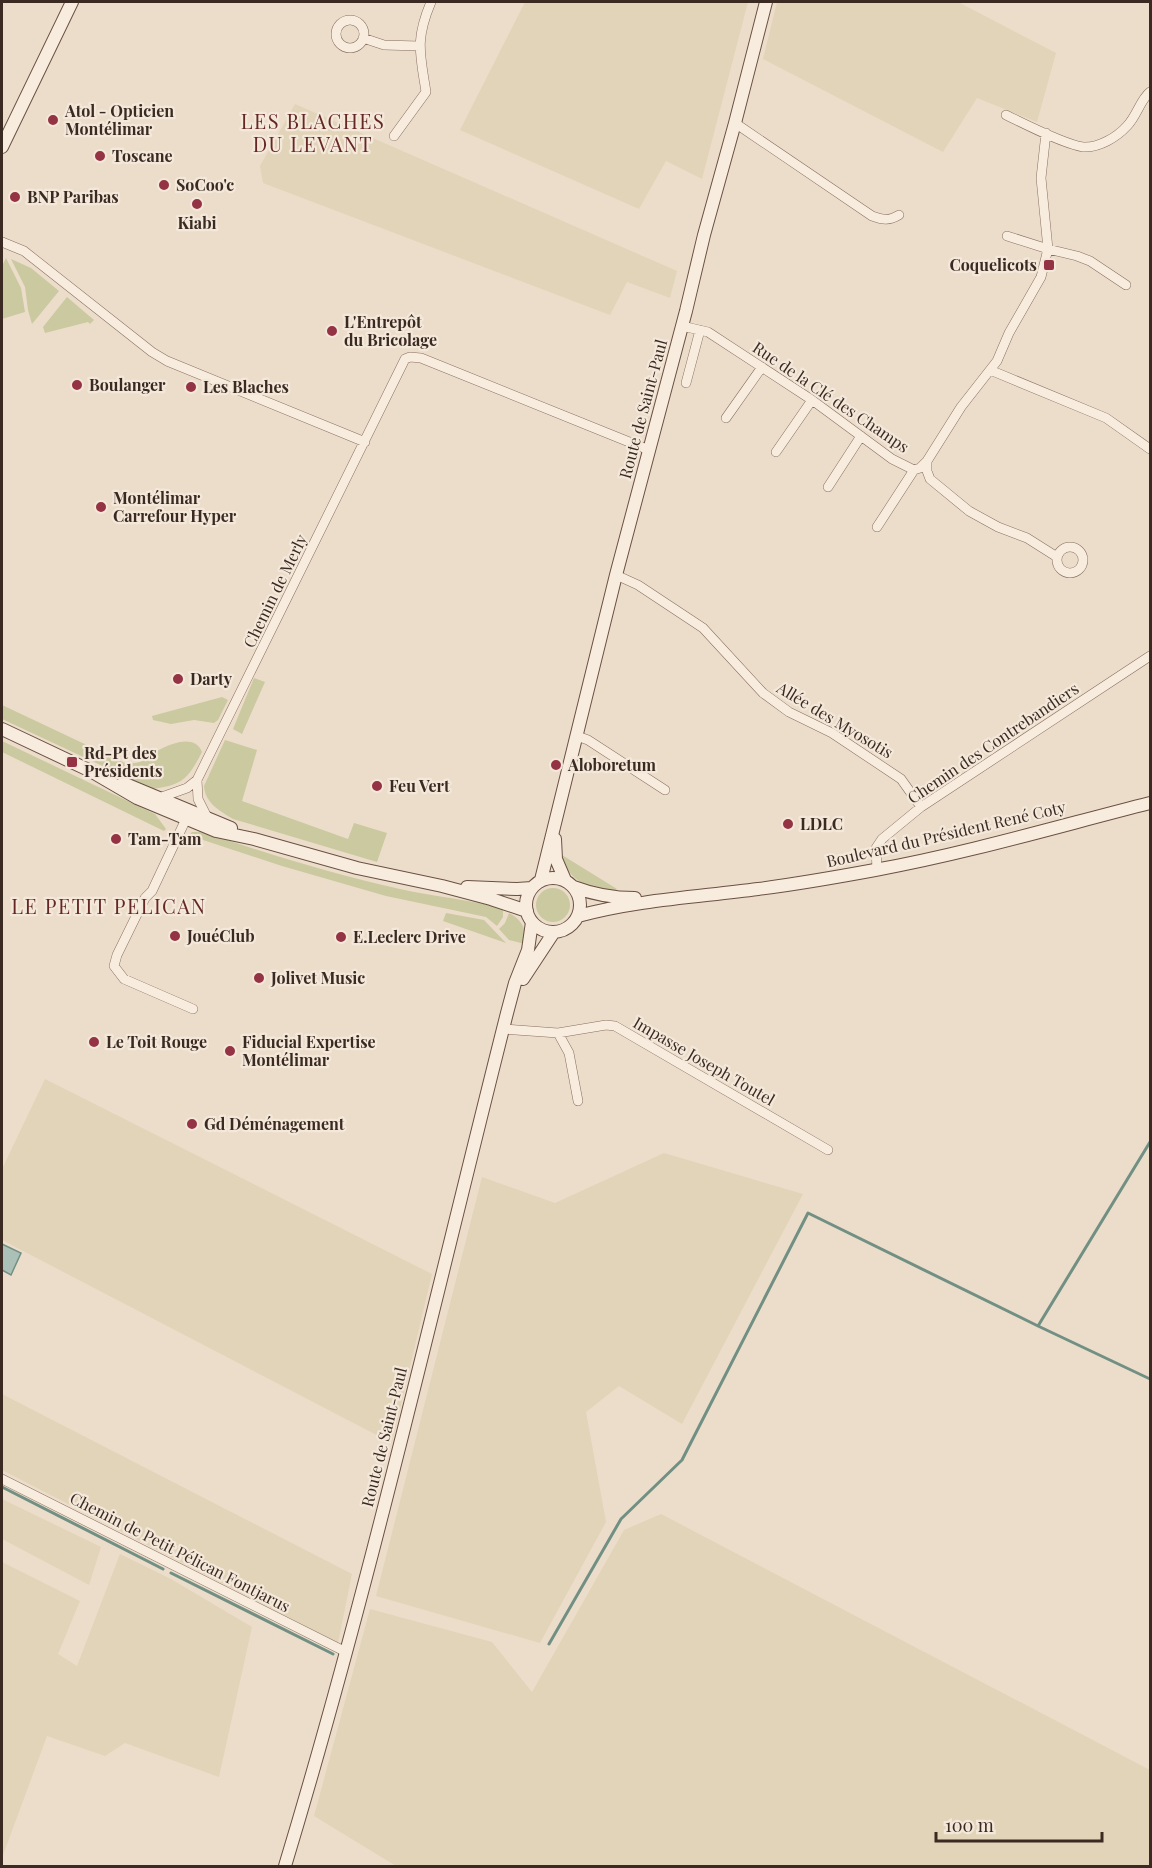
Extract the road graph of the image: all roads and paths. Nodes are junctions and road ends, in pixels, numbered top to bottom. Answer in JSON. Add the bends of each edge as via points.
{"nodes":[{"id":1,"x":72,"y":2,"type":"edge"},
{"id":2,"x":431,"y":2,"type":"edge"},
{"id":3,"x":766,"y":2,"type":"edge"},
{"id":4,"x":363,"y":38,"type":"dead end"},
{"id":5,"x":419,"y":46,"type":"junction"},
{"id":6,"x":1150,"y":92,"type":"edge"},
{"id":7,"x":1006,"y":115,"type":"dead end"},
{"id":8,"x":735,"y":123,"type":"junction"},
{"id":9,"x":1046,"y":133,"type":"junction"},
{"id":10,"x":394,"y":136,"type":"dead end"},
{"id":11,"x":2,"y":147,"type":"edge"},
{"id":12,"x":899,"y":215,"type":"dead end"},
{"id":13,"x":1007,"y":236,"type":"dead end"},
{"id":14,"x":2,"y":242,"type":"edge"},
{"id":15,"x":1048,"y":249,"type":"junction"},
{"id":16,"x":1126,"y":285,"type":"dead end"},
{"id":17,"x":682,"y":326,"type":"junction"},
{"id":18,"x":700,"y":330,"type":"junction"},
{"id":19,"x":762,"y":367,"type":"junction"},
{"id":20,"x":990,"y":370,"type":"junction"},
{"id":21,"x":686,"y":382,"type":"dead end"},
{"id":22,"x":812,"y":400,"type":"junction"},
{"id":23,"x":726,"y":418,"type":"dead end"},
{"id":24,"x":861,"y":436,"type":"junction"},
{"id":25,"x":365,"y":442,"type":"junction"},
{"id":26,"x":1150,"y":449,"type":"edge"},
{"id":27,"x":649,"y":450,"type":"junction"},
{"id":28,"x":776,"y":452,"type":"dead end"},
{"id":29,"x":927,"y":461,"type":"junction"},
{"id":30,"x":914,"y":470,"type":"junction"},
{"id":31,"x":828,"y":487,"type":"dead end"},
{"id":32,"x":877,"y":527,"type":"dead end"},
{"id":33,"x":1057,"y":557,"type":"dead end"},
{"id":34,"x":616,"y":575,"type":"junction"},
{"id":35,"x":1150,"y":656,"type":"edge"},
{"id":36,"x":2,"y":729,"type":"edge"},
{"id":37,"x":577,"y":736,"type":"junction"},
{"id":38,"x":89,"y":770,"type":"junction"},
{"id":39,"x":196,"y":780,"type":"junction"},
{"id":40,"x":665,"y":790,"type":"dead end"},
{"id":41,"x":159,"y":798,"type":"junction"},
{"id":42,"x":1150,"y":803,"type":"edge"},
{"id":43,"x":921,"y":807,"type":"junction"},
{"id":44,"x":207,"y":818,"type":"junction"},
{"id":45,"x":186,"y":819,"type":"junction"},
{"id":46,"x":555,"y":825,"type":"junction"},
{"id":47,"x":254,"y":839,"type":"junction"},
{"id":48,"x":877,"y":870,"type":"junction"},
{"id":49,"x":536,"y":884,"type":"junction"},
{"id":50,"x":569,"y":884,"type":"junction"},
{"id":51,"x":442,"y":886,"type":"junction"},
{"id":52,"x":675,"y":898,"type":"junction"},
{"id":53,"x":578,"y":916,"type":"junction"},
{"id":54,"x":529,"y":917,"type":"junction"},
{"id":55,"x":554,"y":932,"type":"junction"},
{"id":56,"x":193,"y":1010,"type":"dead end"},
{"id":57,"x":507,"y":1013,"type":"junction"},
{"id":58,"x":503,"y":1029,"type":"junction"},
{"id":59,"x":558,"y":1033,"type":"junction"},
{"id":60,"x":578,"y":1101,"type":"dead end"},
{"id":61,"x":828,"y":1150,"type":"dead end"},
{"id":62,"x":2,"y":1479,"type":"edge"},
{"id":63,"x":346,"y":1652,"type":"junction"},
{"id":64,"x":285,"y":1866,"type":"edge"}],
"edges":[{"from":1,"to":11,"type":"street"},
{"from":2,"to":5,"type":"street"},
{"from":3,"to":8,"type":"street","name":"Route de Saint-Paul"},
{"from":4,"to":5,"type":"street","via":[[384,45]]},
{"from":5,"to":10,"type":"street","via":[[426,93]]},
{"from":6,"to":9,"type":"street","via":[[1130,123],[1106,142],[1083,147]]},
{"from":7,"to":9,"type":"street"},
{"from":8,"to":12,"type":"street","via":[[872,216],[883,220]]},
{"from":8,"to":17,"type":"street","name":"Route de Saint-Paul"},
{"from":9,"to":15,"type":"street","name":"Rue de la Clé des Champs","via":[[1041,178]]},
{"from":13,"to":15,"type":"street"},
{"from":14,"to":25,"type":"street","via":[[24,251],[167,361]]},
{"from":15,"to":16,"type":"street","via":[[1090,261]]},
{"from":15,"to":20,"type":"street","name":"Rue de la Clé des Champs","via":[[1041,278]]},
{"from":17,"to":18,"type":"street","name":"Rue de la Clé des Champs"},
{"from":17,"to":27,"type":"street","name":"Route de Saint-Paul"},
{"from":18,"to":19,"type":"street","name":"Rue de la Clé des Champs"},
{"from":18,"to":21,"type":"street"},
{"from":19,"to":22,"type":"street","name":"Rue de la Clé des Champs"},
{"from":19,"to":23,"type":"street"},
{"from":20,"to":26,"type":"street","via":[[1106,418]]},
{"from":20,"to":29,"type":"street","name":"Rue de la Clé des Champs"},
{"from":22,"to":24,"type":"street","name":"Rue de la Clé des Champs"},
{"from":22,"to":28,"type":"street"},
{"from":24,"to":30,"type":"street","name":"Rue de la Clé des Champs"},
{"from":24,"to":31,"type":"street"},
{"from":25,"to":27,"type":"street","name":"Chemin de Merly","via":[[405,359],[410,357],[421,358]]},
{"from":25,"to":39,"type":"street","name":"Chemin de Merly"},
{"from":27,"to":34,"type":"street","name":"Route de Saint-Paul"},
{"from":29,"to":30,"type":"street","name":"Rue de la Clé des Champs"},
{"from":29,"to":33,"type":"street","via":[[930,479],[969,511]]},
{"from":30,"to":32,"type":"street"},
{"from":34,"to":37,"type":"street","name":"Route de Saint-Paul"},
{"from":34,"to":43,"type":"street","name":"Allée des Myosotis","via":[[704,628],[763,693],[901,779]]},
{"from":35,"to":43,"type":"street","name":"Chemin des Contrebandiers"},
{"from":36,"to":38,"type":"street"},
{"from":37,"to":40,"type":"street"},
{"from":37,"to":46,"type":"street","name":"Route de Saint-Paul"},
{"from":38,"to":41,"type":"street"},
{"from":38,"to":45,"type":"street","via":[[137,798]]},
{"from":39,"to":41,"type":"street","via":[[187,788]]},
{"from":39,"to":44,"type":"street","via":[[198,799]]},
{"from":41,"to":44,"type":"street"},
{"from":42,"to":48,"type":"street","name":"Boulevard du Président René Coty"},
{"from":43,"to":48,"type":"street","name":"Chemin des Contrebandiers","via":[[882,839],[876,848]]},
{"from":44,"to":47,"type":"street"},
{"from":45,"to":47,"type":"street","via":[[216,831]]},
{"from":45,"to":56,"type":"street","via":[[114,966],[124,979]]},
{"from":46,"to":49,"type":"street","name":"Route de Saint-Paul"},
{"from":46,"to":50,"type":"street","name":"Route de Saint-Paul","via":[[556,859]]},
{"from":47,"to":51,"type":"street","via":[[357,868]]},
{"from":48,"to":52,"type":"street","name":"Boulevard du Président René Coty"},
{"from":49,"to":50,"type":"street","via":[[553,878]]},
{"from":49,"to":51,"type":"street","via":[[517,890]]},
{"from":49,"to":54,"type":"street","via":[[526,899]]},
{"from":50,"to":52,"type":"street","name":"Boulevard du Président René Coty","via":[[614,898]]},
{"from":50,"to":53,"type":"street","via":[[580,898]]},
{"from":51,"to":54,"type":"street","via":[[491,899]]},
{"from":52,"to":53,"type":"street","name":"Boulevard du Président René Coty"},
{"from":53,"to":55,"type":"street","via":[[566,929]]},
{"from":54,"to":55,"type":"street","via":[[542,930]]},
{"from":54,"to":57,"type":"street","name":"Route de Saint-Paul","via":[[528,950]]},
{"from":55,"to":57,"type":"street","name":"Route de Saint-Paul","via":[[524,976]]},
{"from":57,"to":58,"type":"street","name":"Route de Saint-Paul"},
{"from":58,"to":59,"type":"street","name":"Impasse Joseph Toutel"},
{"from":58,"to":63,"type":"street","name":"Route de Saint-Paul"},
{"from":59,"to":60,"type":"street","via":[[569,1053]]},
{"from":59,"to":61,"type":"street","name":"Impasse Joseph Toutel","via":[[615,1026]]},
{"from":62,"to":63,"type":"street","name":"Chemin de Petit Pélican Fontjarus"},
{"from":63,"to":64,"type":"street","name":"Route de Saint-Paul"}]}
